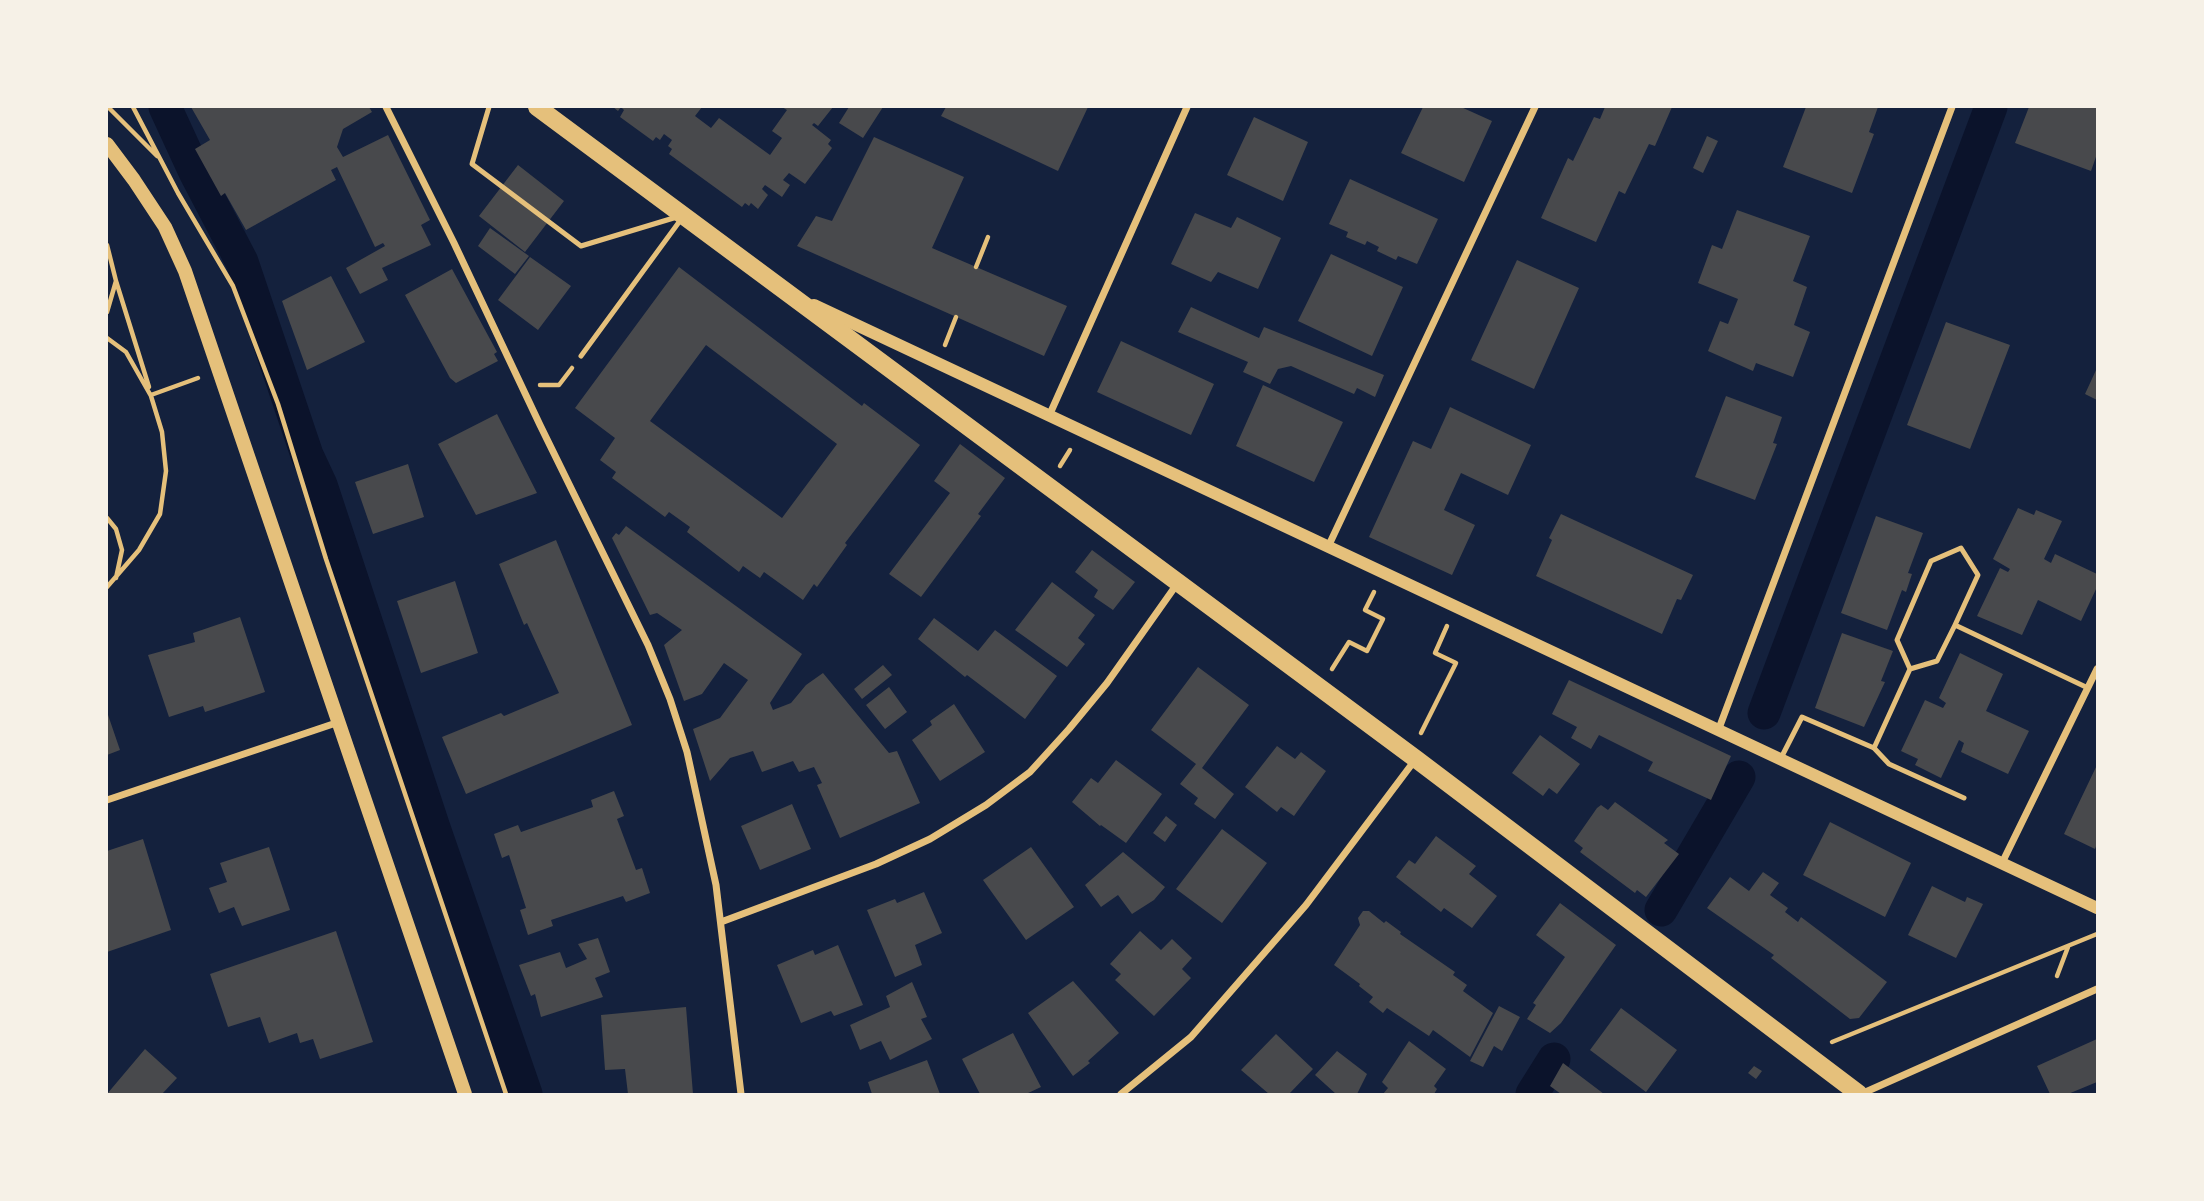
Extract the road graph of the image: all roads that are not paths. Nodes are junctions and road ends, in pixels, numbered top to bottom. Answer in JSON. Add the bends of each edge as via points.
{"nodes":[{"id":1,"x":386,"y":107,"type":"edge"},
{"id":2,"x":489,"y":107,"type":"edge"},
{"id":3,"x":537,"y":107,"type":"edge"},
{"id":4,"x":1187,"y":107,"type":"edge"},
{"id":5,"x":1535,"y":107,"type":"edge"},
{"id":6,"x":1952,"y":107,"type":"edge"},
{"id":7,"x":107,"y":144,"type":"edge"},
{"id":8,"x":684,"y":215,"type":"junction"},
{"id":9,"x":794,"y":296,"type":"junction"},
{"id":10,"x":581,"y":356,"type":"dead end"},
{"id":11,"x":1049,"y":416,"type":"junction"},
{"id":12,"x":1328,"y":547,"type":"junction"},
{"id":13,"x":1178,"y":584,"type":"junction"},
{"id":14,"x":1955,"y":625,"type":"junction"},
{"id":15,"x":1910,"y":669,"type":"junction"},
{"id":16,"x":2097,"y":670,"type":"edge"},
{"id":17,"x":2088,"y":688,"type":"junction"},
{"id":18,"x":340,"y":722,"type":"junction"},
{"id":19,"x":1718,"y":731,"type":"junction"},
{"id":20,"x":1874,"y":748,"type":"junction"},
{"id":21,"x":1781,"y":758,"type":"junction"},
{"id":22,"x":1416,"y":759,"type":"junction"},
{"id":23,"x":1965,"y":799,"type":"dead end"},
{"id":24,"x":107,"y":800,"type":"edge"},
{"id":25,"x":2002,"y":863,"type":"junction"},
{"id":26,"x":2094,"y":903,"type":"edge"},
{"id":27,"x":721,"y":922,"type":"junction"},
{"id":28,"x":2097,"y":989,"type":"edge"},
{"id":29,"x":465,"y":1094,"type":"edge"},
{"id":30,"x":741,"y":1094,"type":"edge"},
{"id":31,"x":1121,"y":1094,"type":"edge"},
{"id":32,"x":1860,"y":1094,"type":"edge"}],
"edges":[{"from":1,"to":27,"type":"street","via":[[670,699],[687,752]]},
{"from":2,"to":8,"type":"lane","via":[[472,164],[581,246]]},
{"from":3,"to":8,"type":"main road"},
{"from":4,"to":11,"type":"street"},
{"from":5,"to":12,"type":"street"},
{"from":6,"to":19,"type":"street"},
{"from":7,"to":18,"type":"main road","via":[[165,227],[185,271]]},
{"from":8,"to":9,"type":"main road"},
{"from":8,"to":10,"type":"lane"},
{"from":9,"to":11,"type":"street"},
{"from":9,"to":13,"type":"main road"},
{"from":11,"to":12,"type":"street"},
{"from":12,"to":19,"type":"street"},
{"from":13,"to":22,"type":"main road"},
{"from":13,"to":27,"type":"street","via":[[1069,729],[1030,772],[986,805],[876,864]]},
{"from":14,"to":15,"type":"lane","via":[[1937,661]]},
{"from":14,"to":15,"type":"lane","via":[[1978,575],[1961,548],[1931,561],[1897,640]]},
{"from":14,"to":17,"type":"lane"},
{"from":15,"to":20,"type":"lane"},
{"from":16,"to":17,"type":"street"},
{"from":17,"to":25,"type":"street"},
{"from":18,"to":24,"type":"street"},
{"from":18,"to":29,"type":"main road"},
{"from":19,"to":21,"type":"street"},
{"from":20,"to":21,"type":"lane","via":[[1802,717]]},
{"from":20,"to":23,"type":"lane","via":[[1889,764]]},
{"from":21,"to":25,"type":"street"},
{"from":22,"to":31,"type":"street","via":[[1306,905],[1200,1027]]},
{"from":22,"to":32,"type":"main road"},
{"from":25,"to":26,"type":"street"},
{"from":27,"to":30,"type":"street"},
{"from":28,"to":32,"type":"street"}]}
